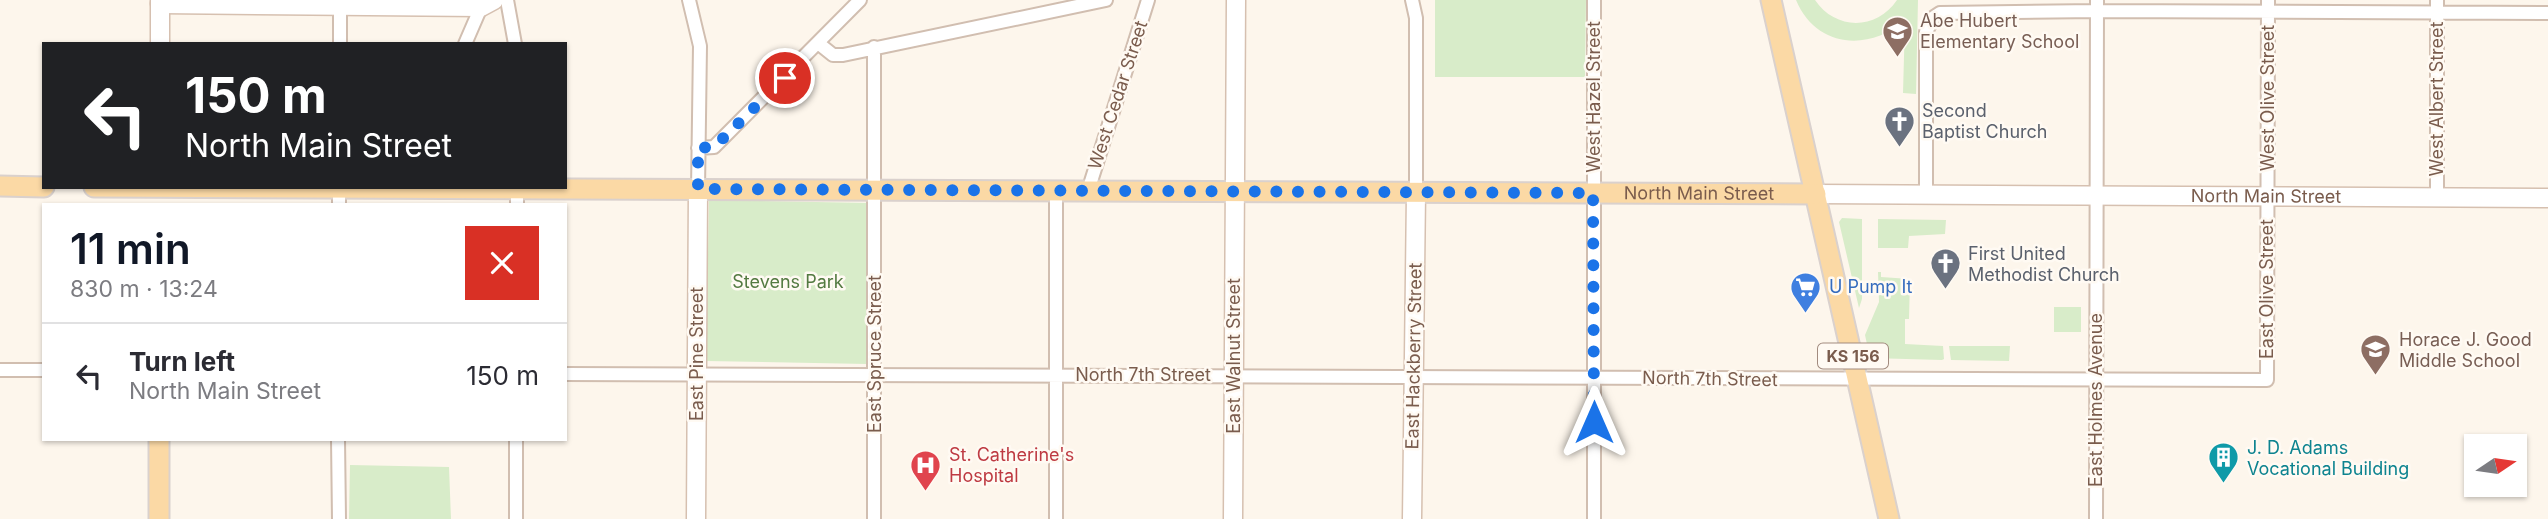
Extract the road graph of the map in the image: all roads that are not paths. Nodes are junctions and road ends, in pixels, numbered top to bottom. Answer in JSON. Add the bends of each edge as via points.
{"nodes":[{"id":1,"x":507,"y":0,"type":"edge"},
{"id":2,"x":689,"y":0,"type":"edge"},
{"id":3,"x":860,"y":0,"type":"edge"},
{"id":4,"x":1106,"y":0,"type":"edge"},
{"id":5,"x":1148,"y":0,"type":"edge"},
{"id":6,"x":1236,"y":0,"type":"edge"},
{"id":7,"x":1412,"y":0,"type":"edge"},
{"id":8,"x":1594,"y":0,"type":"edge"},
{"id":9,"x":1771,"y":0,"type":"edge"},
{"id":10,"x":160,"y":2,"type":"edge"},
{"id":11,"x":488,"y":3,"type":"edge"},
{"id":12,"x":340,"y":5,"type":"junction"},
{"id":13,"x":2097,"y":6,"type":"edge"},
{"id":14,"x":2268,"y":6,"type":"edge"},
{"id":15,"x":2437,"y":7,"type":"edge"},
{"id":16,"x":2548,"y":13,"type":"edge"},
{"id":17,"x":160,"y":42,"type":"edge"},
{"id":18,"x":340,"y":42,"type":"edge"},
{"id":19,"x":466,"y":42,"type":"edge"},
{"id":20,"x":515,"y":42,"type":"edge"},
{"id":21,"x":818,"y":43,"type":"junction"},
{"id":22,"x":874,"y":47,"type":"junction"},
{"id":23,"x":698,"y":148,"type":"junction"},
{"id":24,"x":0,"y":186,"type":"edge"},
{"id":25,"x":42,"y":187,"type":"edge"},
{"id":26,"x":196,"y":189,"type":"edge"},
{"id":27,"x":390,"y":189,"type":"edge"},
{"id":28,"x":422,"y":189,"type":"edge"},
{"id":29,"x":698,"y":189,"type":"junction"},
{"id":30,"x":875,"y":189,"type":"junction"},
{"id":31,"x":1056,"y":191,"type":"junction"},
{"id":32,"x":1088,"y":191,"type":"junction"},
{"id":33,"x":1234,"y":192,"type":"junction"},
{"id":34,"x":339,"y":193,"type":"edge"},
{"id":35,"x":1416,"y":193,"type":"junction"},
{"id":36,"x":1593,"y":193,"type":"junction"},
{"id":37,"x":517,"y":194,"type":"edge"},
{"id":38,"x":1816,"y":194,"type":"junction"},
{"id":39,"x":1926,"y":195,"type":"junction"},
{"id":40,"x":2097,"y":197,"type":"junction"},
{"id":41,"x":2268,"y":197,"type":"junction"},
{"id":42,"x":2437,"y":198,"type":"junction"},
{"id":43,"x":2548,"y":198,"type":"edge"},
{"id":44,"x":0,"y":370,"type":"edge"},
{"id":45,"x":42,"y":370,"type":"edge"},
{"id":46,"x":567,"y":374,"type":"edge"},
{"id":47,"x":697,"y":374,"type":"junction"},
{"id":48,"x":875,"y":375,"type":"junction"},
{"id":49,"x":1056,"y":375,"type":"junction"},
{"id":50,"x":1234,"y":375,"type":"junction"},
{"id":51,"x":1414,"y":376,"type":"junction"},
{"id":52,"x":1594,"y":377,"type":"junction"},
{"id":53,"x":2096,"y":380,"type":"junction"},
{"id":54,"x":2267,"y":380,"type":"joint"},
{"id":55,"x":1858,"y":381,"type":"junction"},
{"id":56,"x":159,"y":441,"type":"edge"},
{"id":57,"x":338,"y":441,"type":"edge"},
{"id":58,"x":516,"y":441,"type":"edge"},
{"id":59,"x":159,"y":519,"type":"edge"},
{"id":60,"x":338,"y":519,"type":"edge"},
{"id":61,"x":516,"y":519,"type":"edge"},
{"id":62,"x":696,"y":519,"type":"edge"},
{"id":63,"x":874,"y":519,"type":"edge"},
{"id":64,"x":1056,"y":519,"type":"edge"},
{"id":65,"x":1233,"y":519,"type":"edge"},
{"id":66,"x":1412,"y":519,"type":"edge"},
{"id":67,"x":1594,"y":519,"type":"edge"},
{"id":68,"x":1889,"y":519,"type":"edge"},
{"id":69,"x":2096,"y":519,"type":"edge"}],
"edges":[{"from":1,"to":20,"type":"street"},
{"from":2,"to":23,"type":"street","via":[[699,46]]},
{"from":3,"to":21,"type":"street"},
{"from":4,"to":22,"type":"street"},
{"from":5,"to":32,"type":"street","name":"West Cedar Street"},
{"from":6,"to":33,"type":"street","name":"East Walnut Street"},
{"from":7,"to":35,"type":"street","via":[[1416,18]]},
{"from":8,"to":36,"type":"street","name":"West Hazel Street"},
{"from":9,"to":38,"type":"main road"},
{"from":10,"to":12,"type":"street"},
{"from":10,"to":17,"type":"street"},
{"from":11,"to":12,"type":"street"},
{"from":11,"to":19,"type":"street"},
{"from":12,"to":18,"type":"street"},
{"from":13,"to":14,"type":"street"},
{"from":13,"to":39,"type":"street","via":[[1948,12],[1934,17],[1926,32]]},
{"from":13,"to":40,"type":"street","name":"East Holmes Avenue"},
{"from":14,"to":15,"type":"street"},
{"from":14,"to":41,"type":"street","name":"West Olive Street"},
{"from":15,"to":16,"type":"street"},
{"from":15,"to":42,"type":"street","name":"West Albert Street"},
{"from":21,"to":22,"type":"street","via":[[838,55]]},
{"from":21,"to":23,"type":"street","via":[[714,147]]},
{"from":22,"to":30,"type":"street","name":"East Spruce Street"},
{"from":23,"to":29,"type":"street"},
{"from":24,"to":25,"type":"main road"},
{"from":26,"to":34,"type":"main road","name":"North Main Street"},
{"from":27,"to":34,"type":"main road","name":"North Main Street"},
{"from":28,"to":37,"type":"main road","name":"North Main Street"},
{"from":29,"to":30,"type":"main road","name":"North Main Street"},
{"from":29,"to":37,"type":"main road","name":"North Main Street"},
{"from":29,"to":47,"type":"street","name":"East Pine Street"},
{"from":30,"to":31,"type":"main road","name":"North Main Street"},
{"from":30,"to":48,"type":"street","name":"East Spruce Street"},
{"from":31,"to":32,"type":"main road","name":"North Main Street"},
{"from":31,"to":49,"type":"street"},
{"from":32,"to":33,"type":"main road","name":"North Main Street"},
{"from":33,"to":35,"type":"main road","name":"North Main Street"},
{"from":33,"to":50,"type":"street","name":"East Walnut Street"},
{"from":35,"to":36,"type":"main road","name":"North Main Street"},
{"from":35,"to":51,"type":"street","name":"East Hackberry Street"},
{"from":36,"to":38,"type":"main road","name":"North Main Street"},
{"from":36,"to":52,"type":"street","name":"West Hazel Street"},
{"from":38,"to":39,"type":"street","name":"North Main Street"},
{"from":38,"to":55,"type":"main road","number":"KS 156"},
{"from":39,"to":40,"type":"street","name":"North Main Street"},
{"from":40,"to":41,"type":"street","name":"North Main Street"},
{"from":40,"to":53,"type":"street","name":"East Holmes Avenue"},
{"from":41,"to":42,"type":"street","name":"North Main Street"},
{"from":41,"to":54,"type":"street","name":"East Olive Street"},
{"from":42,"to":43,"type":"street","name":"North Main Street"},
{"from":44,"to":45,"type":"street"},
{"from":46,"to":47,"type":"street","name":"North 7th Street"},
{"from":47,"to":48,"type":"street","name":"North 7th Street"},
{"from":47,"to":62,"type":"street","name":"East Pine Street"},
{"from":48,"to":49,"type":"street","name":"North 7th Street"},
{"from":48,"to":63,"type":"street","name":"East Spruce Street"},
{"from":49,"to":50,"type":"street","name":"North 7th Street"},
{"from":49,"to":64,"type":"street"},
{"from":50,"to":51,"type":"street","name":"North 7th Street"},
{"from":50,"to":65,"type":"street","name":"East Walnut Street"},
{"from":51,"to":52,"type":"street","name":"North 7th Street"},
{"from":51,"to":66,"type":"street","name":"East Hackberry Street"},
{"from":52,"to":55,"type":"street","name":"North 7th Street"},
{"from":52,"to":67,"type":"street","name":"West Hazel Street"},
{"from":53,"to":54,"type":"street","name":"North 7th Street"},
{"from":53,"to":55,"type":"street","name":"North 7th Street"},
{"from":53,"to":69,"type":"street","name":"East Holmes Avenue"},
{"from":55,"to":68,"type":"main road","number":"KS 156"},
{"from":56,"to":59,"type":"main road"},
{"from":57,"to":60,"type":"street"},
{"from":58,"to":61,"type":"street"}]}
